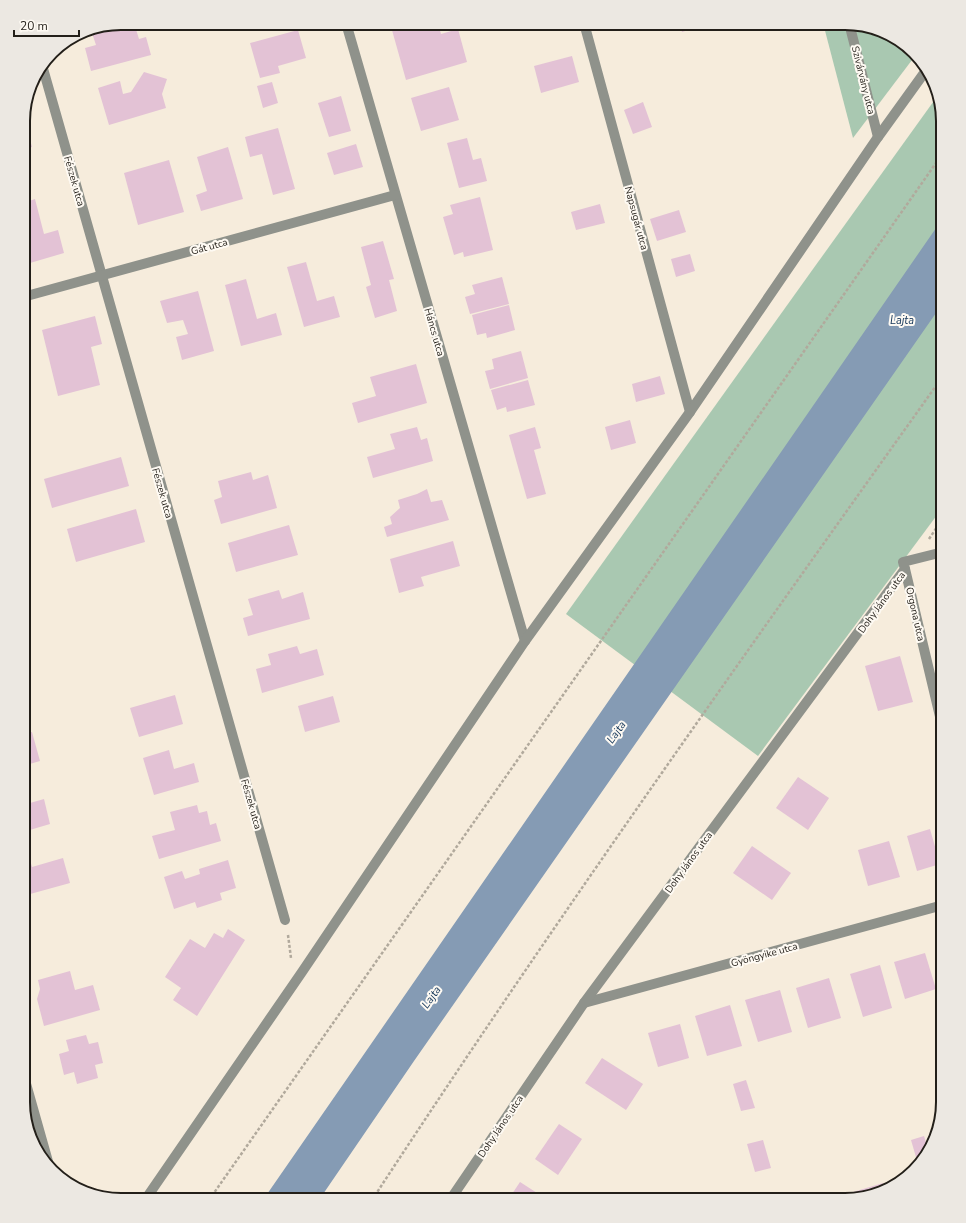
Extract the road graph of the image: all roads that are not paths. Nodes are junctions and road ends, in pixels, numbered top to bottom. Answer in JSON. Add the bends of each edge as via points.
{"nodes":[{"id":1,"x":348,"y":30,"type":"edge"},
{"id":2,"x":586,"y":30,"type":"edge"},
{"id":3,"x":851,"y":30,"type":"edge"},
{"id":4,"x":44,"y":72,"type":"edge"},
{"id":5,"x":923,"y":74,"type":"edge"},
{"id":6,"x":878,"y":137,"type":"junction"},
{"id":7,"x":395,"y":195,"type":"junction"},
{"id":8,"x":101,"y":276,"type":"junction"},
{"id":9,"x":30,"y":295,"type":"edge"},
{"id":10,"x":690,"y":412,"type":"junction"},
{"id":11,"x":936,"y":554,"type":"edge"},
{"id":12,"x":905,"y":569,"type":"junction"},
{"id":13,"x":525,"y":640,"type":"junction"},
{"id":14,"x":936,"y":700,"type":"edge"},
{"id":15,"x":936,"y":907,"type":"edge"},
{"id":16,"x":285,"y":920,"type":"road end"},
{"id":17,"x":584,"y":1003,"type":"junction"},
{"id":18,"x":30,"y":1098,"type":"edge"},
{"id":19,"x":46,"y":1154,"type":"edge"},
{"id":20,"x":150,"y":1193,"type":"edge"},
{"id":21,"x":455,"y":1193,"type":"edge"}],
"edges":[{"from":1,"to":7,"type":"street","name":"Háncs utca"},
{"from":2,"to":10,"type":"street","name":"Napsugár utca"},
{"from":3,"to":6,"type":"street","name":"Szivárvány utca"},
{"from":4,"to":8,"type":"street","name":"Fészek utca"},
{"from":5,"to":6,"type":"street"},
{"from":6,"to":10,"type":"street"},
{"from":7,"to":8,"type":"street","name":"Gát utca"},
{"from":7,"to":13,"type":"street","name":"Háncs utca"},
{"from":8,"to":9,"type":"street","name":"Gát utca"},
{"from":8,"to":16,"type":"street","name":"Fészek utca"},
{"from":10,"to":13,"type":"street"},
{"from":11,"to":12,"type":"street","name":"Dohy János utca","via":[[903,562]]},
{"from":12,"to":14,"type":"street","name":"Orgona utca"},
{"from":12,"to":17,"type":"street","name":"Dohy János utca"},
{"from":13,"to":20,"type":"street"},
{"from":15,"to":17,"type":"street","name":"Gyöngyike utca"},
{"from":17,"to":21,"type":"street","name":"Dohy János utca"},
{"from":18,"to":19,"type":"street"}]}
